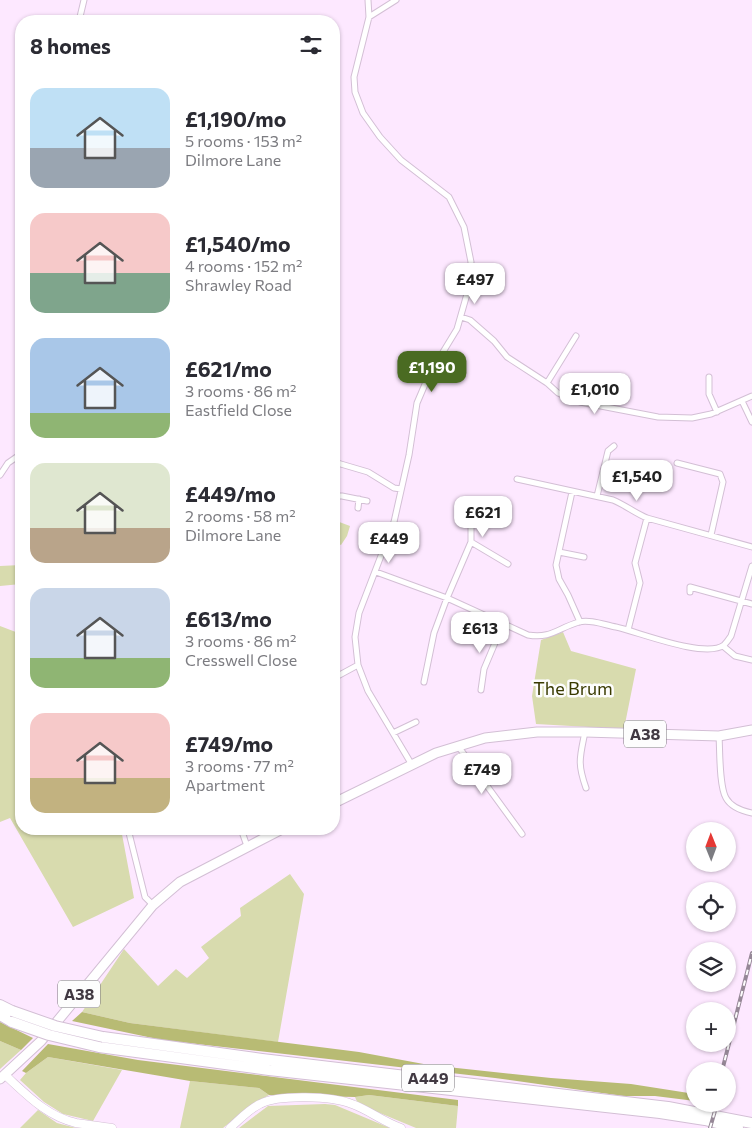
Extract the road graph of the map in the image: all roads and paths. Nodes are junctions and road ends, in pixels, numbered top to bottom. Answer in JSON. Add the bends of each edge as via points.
{"nodes":[{"id":1,"x":84,"y":0,"type":"edge"},
{"id":2,"x":368,"y":0,"type":"edge"},
{"id":3,"x":396,"y":0,"type":"edge"},
{"id":4,"x":80,"y":15,"type":"edge"},
{"id":5,"x":370,"y":17,"type":"junction"},
{"id":6,"x":461,"y":317,"type":"junction"},
{"id":7,"x":576,"y":336,"type":"dead end"},
{"id":8,"x":709,"y":377,"type":"dead end"},
{"id":9,"x":547,"y":383,"type":"junction"},
{"id":10,"x":752,"y":396,"type":"edge"},
{"id":11,"x":742,"y":401,"type":"junction"},
{"id":12,"x":717,"y":412,"type":"junction"},
{"id":13,"x":752,"y":422,"type":"edge"},
{"id":14,"x":614,"y":446,"type":"dead end"},
{"id":15,"x":15,"y":459,"type":"edge"},
{"id":16,"x":677,"y":463,"type":"dead end"},
{"id":17,"x":340,"y":464,"type":"edge"},
{"id":18,"x":0,"y":475,"type":"edge"},
{"id":19,"x":516,"y":479,"type":"dead end"},
{"id":20,"x":401,"y":489,"type":"junction"},
{"id":21,"x":572,"y":492,"type":"junction"},
{"id":22,"x":340,"y":496,"type":"edge"},
{"id":23,"x":597,"y":496,"type":"junction"},
{"id":24,"x":359,"y":499,"type":"junction"},
{"id":25,"x":367,"y":501,"type":"dead end"},
{"id":26,"x":358,"y":508,"type":"dead end"},
{"id":27,"x":647,"y":518,"type":"junction"},
{"id":28,"x":461,"y":520,"type":"dead end"},
{"id":29,"x":712,"y":535,"type":"junction"},
{"id":30,"x":471,"y":542,"type":"junction"},
{"id":31,"x":752,"y":547,"type":"edge"},
{"id":32,"x":558,"y":552,"type":"junction"},
{"id":33,"x":584,"y":558,"type":"dead end"},
{"id":34,"x":508,"y":564,"type":"dead end"},
{"id":35,"x":752,"y":566,"type":"edge"},
{"id":36,"x":376,"y":572,"type":"junction"},
{"id":37,"x":690,"y":592,"type":"dead end"},
{"id":38,"x":447,"y":598,"type":"junction"},
{"id":39,"x":741,"y":601,"type":"junction"},
{"id":40,"x":752,"y":604,"type":"edge"},
{"id":41,"x":580,"y":622,"type":"junction"},
{"id":42,"x":503,"y":624,"type":"junction"},
{"id":43,"x":628,"y":630,"type":"junction"},
{"id":44,"x":723,"y":646,"type":"junction"},
{"id":45,"x":752,"y":660,"type":"edge"},
{"id":46,"x":358,"y":665,"type":"junction"},
{"id":47,"x":340,"y":675,"type":"edge"},
{"id":48,"x":424,"y":682,"type":"dead end"},
{"id":49,"x":481,"y":690,"type":"dead end"},
{"id":50,"x":416,"y":722,"type":"dead end"},
{"id":51,"x":752,"y":730,"type":"edge"},
{"id":52,"x":585,"y":732,"type":"junction"},
{"id":53,"x":393,"y":733,"type":"junction"},
{"id":54,"x":719,"y":736,"type":"junction"},
{"id":55,"x":458,"y":745,"type":"junction"},
{"id":56,"x":412,"y":764,"type":"junction"},
{"id":57,"x":586,"y":788,"type":"dead end"},
{"id":58,"x":340,"y":800,"type":"edge"},
{"id":59,"x":752,"y":813,"type":"edge"},
{"id":60,"x":522,"y":834,"type":"dead end"},
{"id":61,"x":130,"y":835,"type":"edge"},
{"id":62,"x":243,"y":835,"type":"edge"},
{"id":63,"x":270,"y":835,"type":"edge"},
{"id":64,"x":247,"y":846,"type":"junction"},
{"id":65,"x":153,"y":905,"type":"junction"},
{"id":66,"x":0,"y":1005,"type":"edge"},
{"id":67,"x":0,"y":1015,"type":"edge"},
{"id":68,"x":12,"y":1016,"type":"junction"},
{"id":69,"x":2,"y":1077,"type":"edge"},
{"id":70,"x":752,"y":1123,"type":"edge"},
{"id":71,"x":112,"y":1128,"type":"edge"},
{"id":72,"x":230,"y":1128,"type":"edge"},
{"id":73,"x":401,"y":1128,"type":"edge"},
{"id":74,"x":738,"y":1128,"type":"edge"}],
"edges":[{"from":1,"to":4,"type":"street"},
{"from":2,"to":5,"type":"street"},
{"from":3,"to":5,"type":"street"},
{"from":5,"to":6,"type":"street","via":[[354,77],[355,92],[363,113],[380,137],[402,160],[449,197],[456,210],[464,227],[471,262],[469,287]]},
{"from":6,"to":9,"type":"street","via":[[470,320],[507,357]]},
{"from":6,"to":20,"type":"street","via":[[417,403]]},
{"from":7,"to":9,"type":"street"},
{"from":8,"to":12,"type":"street","via":[[709,394]]},
{"from":9,"to":12,"type":"street","via":[[567,398],[580,402],[658,417],[692,418]]},
{"from":10,"to":11,"type":"street"},
{"from":11,"to":12,"type":"street"},
{"from":11,"to":13,"type":"street"},
{"from":14,"to":23,"type":"street","via":[[608,451]]},
{"from":15,"to":18,"type":"street"},
{"from":16,"to":29,"type":"street","via":[[720,474],[723,482]]},
{"from":17,"to":20,"type":"street","via":[[368,472]]},
{"from":19,"to":21,"type":"street"},
{"from":20,"to":36,"type":"street","via":[[394,522]]},
{"from":21,"to":23,"type":"street"},
{"from":21,"to":32,"type":"street"},
{"from":22,"to":24,"type":"street"},
{"from":23,"to":27,"type":"street","via":[[623,504]]},
{"from":24,"to":25,"type":"street"},
{"from":24,"to":26,"type":"street"},
{"from":27,"to":29,"type":"street"},
{"from":27,"to":43,"type":"street","via":[[635,563],[640,583]]},
{"from":28,"to":30,"type":"street","via":[[471,525]]},
{"from":29,"to":31,"type":"street"},
{"from":30,"to":34,"type":"street"},
{"from":30,"to":38,"type":"street"},
{"from":32,"to":33,"type":"street"},
{"from":32,"to":41,"type":"street","via":[[556,566],[559,579]]},
{"from":35,"to":39,"type":"street"},
{"from":36,"to":38,"type":"street"},
{"from":36,"to":46,"type":"street","via":[[359,612],[355,637]]},
{"from":37,"to":39,"type":"street","via":[[690,587]]},
{"from":38,"to":42,"type":"street"},
{"from":38,"to":48,"type":"street","via":[[434,633]]},
{"from":39,"to":40,"type":"street"},
{"from":39,"to":44,"type":"street","via":[[730,636]]},
{"from":41,"to":42,"type":"street","via":[[540,637]]},
{"from":41,"to":43,"type":"street"},
{"from":42,"to":49,"type":"street","via":[[484,669]]},
{"from":43,"to":44,"type":"street","via":[[694,649]]},
{"from":44,"to":45,"type":"street","via":[[735,656]]},
{"from":46,"to":47,"type":"street"},
{"from":46,"to":53,"type":"street","via":[[368,691]]},
{"from":50,"to":53,"type":"street"},
{"from":51,"to":54,"type":"main road","number":"A38"},
{"from":52,"to":54,"type":"main road","number":"A38"},
{"from":52,"to":55,"type":"main road","number":"A38","via":[[537,732],[485,738]]},
{"from":52,"to":57,"type":"street","via":[[580,771]]},
{"from":53,"to":56,"type":"street"},
{"from":54,"to":59,"type":"street","via":[[722,788],[726,798],[733,806]]},
{"from":55,"to":56,"type":"main road","number":"A38"},
{"from":55,"to":60,"type":"street"},
{"from":56,"to":58,"type":"main road","number":"A38"},
{"from":61,"to":65,"type":"street","via":[[145,896]]},
{"from":62,"to":64,"type":"street"},
{"from":63,"to":64,"type":"main road","number":"A38"},
{"from":64,"to":65,"type":"main road","number":"A38","via":[[180,882]]},
{"from":65,"to":69,"type":"main road","number":"A38","via":[[41,1042]]},
{"from":66,"to":68,"type":"highway","number":"A449"},
{"from":67,"to":68,"type":"highway","number":"A449"},
{"from":68,"to":70,"type":"highway","number":"A449","bridge":true,"via":[[103,1037],[668,1107]]},
{"from":68,"to":74,"type":"highway","number":"A449","bridge":true,"via":[[49,1036],[99,1047],[269,1070],[660,1113]]},
{"from":69,"to":71,"type":"street","via":[[55,1115]]},
{"from":72,"to":73,"type":"street","via":[[266,1101],[306,1098],[336,1099],[353,1104]]}]}
